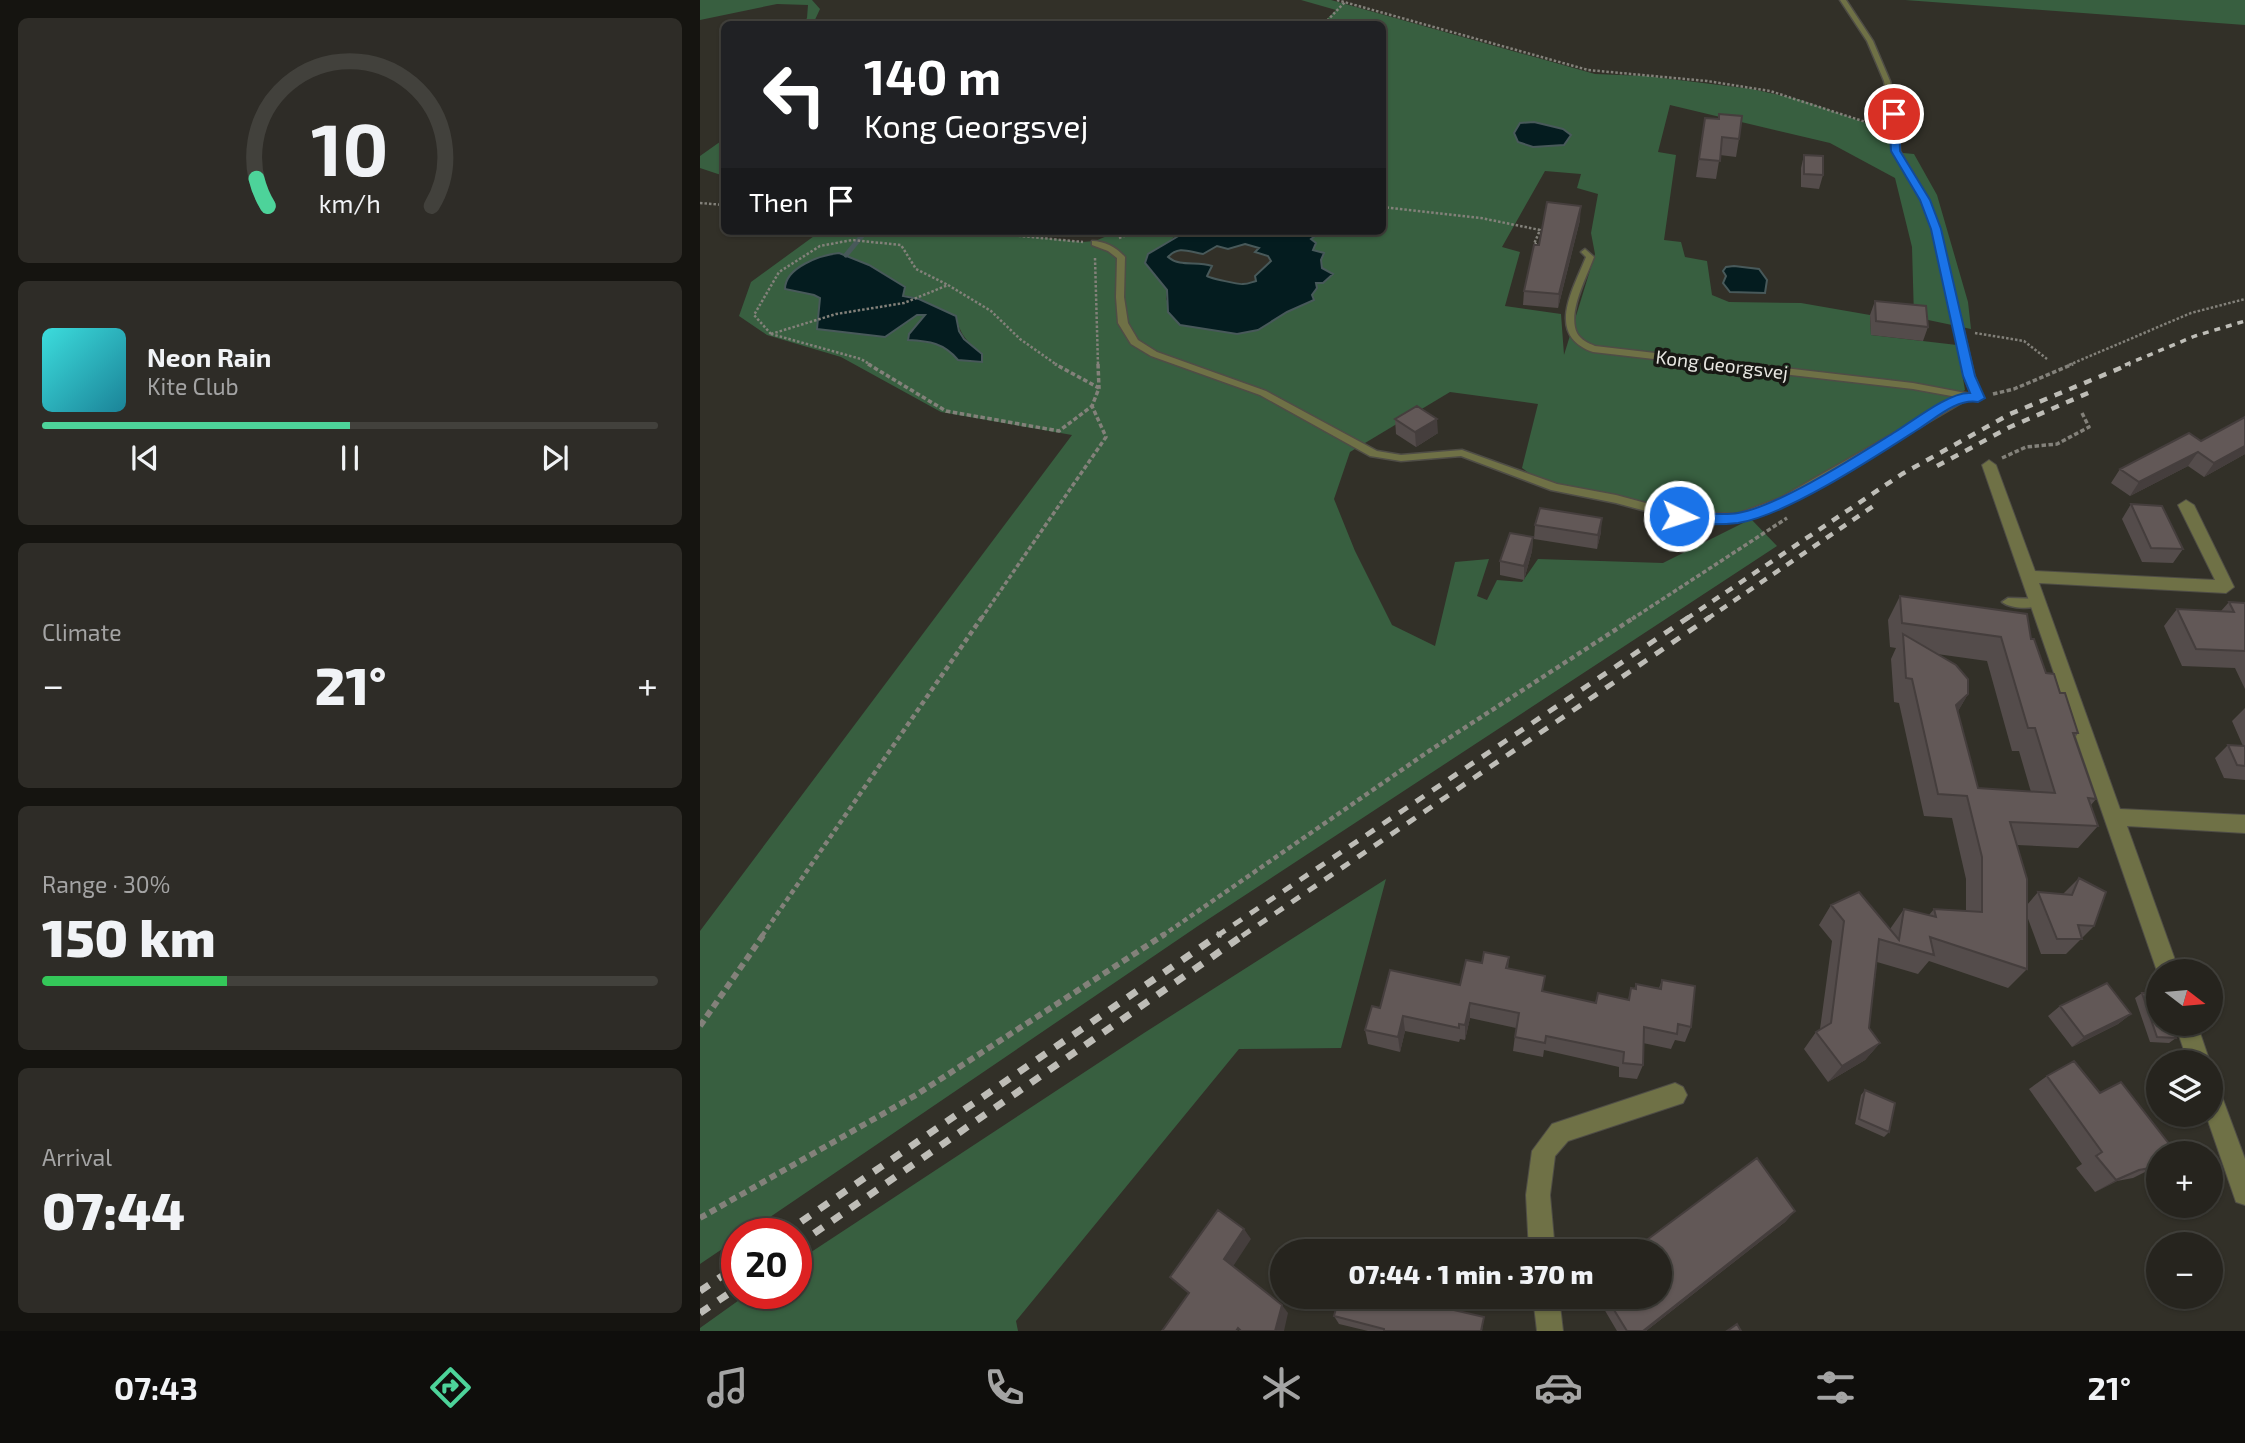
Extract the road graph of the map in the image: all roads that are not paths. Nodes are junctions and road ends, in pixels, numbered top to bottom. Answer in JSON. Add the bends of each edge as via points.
{"nodes":[{"id":1,"x":1843,"y":0,"type":"edge"},
{"id":2,"x":1095,"y":243,"type":"road end"},
{"id":3,"x":1585,"y":252,"type":"dead end"},
{"id":4,"x":1966,"y":396,"type":"junction"},
{"id":5,"x":1437,"y":453,"type":"joint"},
{"id":6,"x":1989,"y":465,"type":"road end"},
{"id":7,"x":2186,"y":505,"type":"dead end"},
{"id":8,"x":2028,"y":577,"type":"junction"},
{"id":9,"x":2008,"y":602,"type":"dead end"},
{"id":10,"x":2038,"y":603,"type":"junction"},
{"id":11,"x":2114,"y":817,"type":"junction"},
{"id":12,"x":2245,"y":824,"type":"edge"},
{"id":13,"x":2164,"y":959,"type":"edge"},
{"id":14,"x":1675,"y":1095,"type":"dead end"},
{"id":15,"x":2222,"y":1127,"type":"edge"},
{"id":16,"x":2245,"y":1193,"type":"edge"},
{"id":17,"x":1541,"y":1239,"type":"edge"},
{"id":18,"x":1547,"y":1309,"type":"edge"},
{"id":19,"x":1550,"y":1331,"type":"edge"}],
"edges":[{"from":1,"to":4,"type":"lane","name":"Kong Georgsvej","via":[[1878,57],[1894,114],[1896,151],[1936,229],[1978,398]]},
{"from":2,"to":5,"type":"lane","via":[[1121,257],[1124,323],[1134,342],[1154,355],[1263,393],[1374,454],[1401,458]]},
{"from":3,"to":4,"type":"lane","name":"Kong Georgsvej","via":[[1590,257],[1567,323],[1581,346]]},
{"from":4,"to":5,"type":"lane","via":[[1784,501],[1738,518],[1679,516],[1555,487],[1462,453]]},
{"from":6,"to":8,"type":"street"},
{"from":7,"to":8,"type":"street","via":[[2226,587]]},
{"from":8,"to":10,"type":"street"},
{"from":9,"to":10,"type":"lane"},
{"from":10,"to":11,"type":"street"},
{"from":11,"to":12,"type":"street"},
{"from":11,"to":13,"type":"street"},
{"from":14,"to":17,"type":"street","via":[[1560,1132],[1544,1151],[1538,1195]]},
{"from":15,"to":16,"type":"street"},
{"from":18,"to":19,"type":"street"}]}
